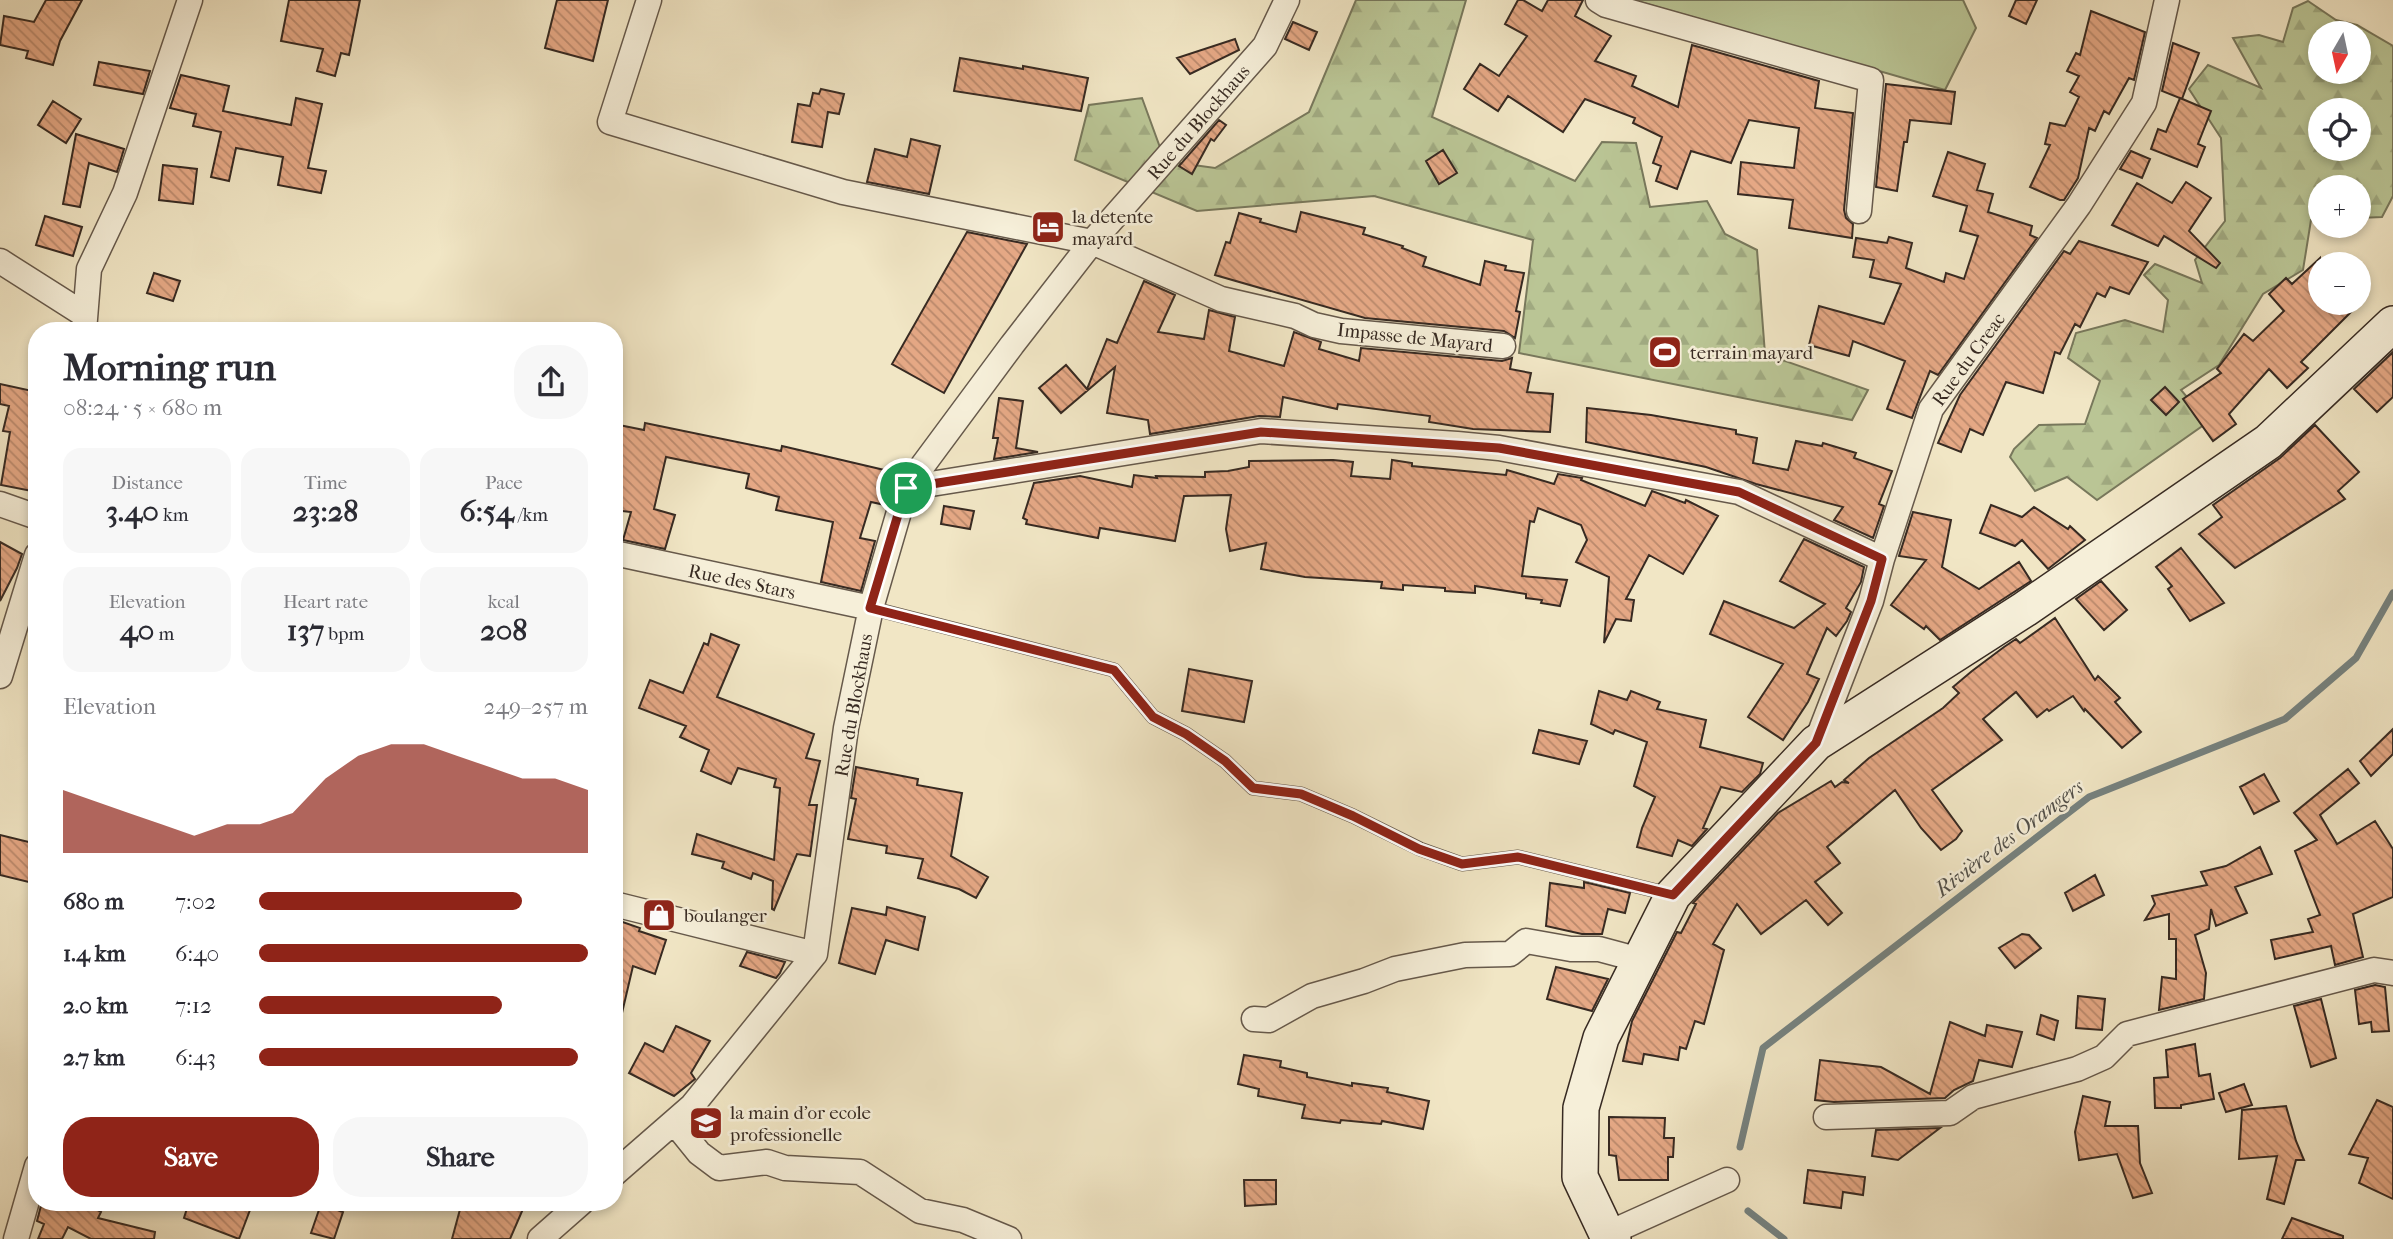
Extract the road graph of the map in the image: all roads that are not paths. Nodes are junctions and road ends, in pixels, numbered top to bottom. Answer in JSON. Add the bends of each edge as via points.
{"nodes":[{"id":1,"x":190,"y":0,"type":"edge"},
{"id":2,"x":649,"y":0,"type":"edge"},
{"id":3,"x":1287,"y":0,"type":"edge"},
{"id":4,"x":1598,"y":0,"type":"edge"},
{"id":5,"x":2167,"y":0,"type":"edge"},
{"id":6,"x":1859,"y":211,"type":"dead end"},
{"id":7,"x":1092,"y":242,"type":"junction"},
{"id":8,"x":0,"y":261,"type":"edge"},
{"id":9,"x":83,"y":322,"type":"edge"},
{"id":10,"x":84,"y":322,"type":"edge"},
{"id":11,"x":2393,"y":324,"type":"edge"},
{"id":12,"x":1503,"y":346,"type":"dead end"},
{"id":13,"x":906,"y":488,"type":"junction"},
{"id":14,"x":0,"y":504,"type":"edge"},
{"id":15,"x":28,"y":514,"type":"edge"},
{"id":16,"x":623,"y":555,"type":"edge"},
{"id":17,"x":1882,"y":559,"type":"junction"},
{"id":18,"x":28,"y":584,"type":"edge"},
{"id":19,"x":870,"y":608,"type":"junction"},
{"id":20,"x":0,"y":676,"type":"edge"},
{"id":21,"x":1816,"y":743,"type":"junction"},
{"id":22,"x":1673,"y":895,"type":"junction"},
{"id":23,"x":623,"y":906,"type":"edge"},
{"id":24,"x":816,"y":954,"type":"junction"},
{"id":25,"x":1640,"y":960,"type":"junction"},
{"id":26,"x":2393,"y":973,"type":"edge"},
{"id":27,"x":1254,"y":1019,"type":"dead end"},
{"id":28,"x":1826,"y":1117,"type":"dead end"},
{"id":29,"x":674,"y":1122,"type":"junction"},
{"id":30,"x":623,"y":1166,"type":"edge"},
{"id":31,"x":1727,"y":1180,"type":"dead end"},
{"id":32,"x":28,"y":1197,"type":"edge"},
{"id":33,"x":572,"y":1211,"type":"edge"},
{"id":34,"x":1610,"y":1236,"type":"edge"},
{"id":35,"x":16,"y":1239,"type":"edge"},
{"id":36,"x":540,"y":1239,"type":"edge"},
{"id":37,"x":1009,"y":1239,"type":"edge"}],
"edges":[{"from":1,"to":10,"type":"street","via":[[125,193],[89,270]]},
{"from":2,"to":7,"type":"street","name":"Impasse de Mayard","via":[[610,122],[843,192]]},
{"from":3,"to":7,"type":"street","name":"Rue du Blockhaus","via":[[1265,46]]},
{"from":4,"to":6,"type":"street","via":[[1871,80]]},
{"from":5,"to":17,"type":"street","name":"Rue du Creac","via":[[2144,103],[2079,205],[1931,409]]},
{"from":7,"to":12,"type":"street","name":"Impasse de Mayard","via":[[1221,299],[1341,331]]},
{"from":7,"to":13,"type":"street","name":"Rue du Blockhaus"},
{"from":8,"to":9,"type":"street"},
{"from":11,"to":21,"type":"street","via":[[2268,442],[2025,609]]},
{"from":13,"to":17,"type":"street","via":[[1261,432],[1457,444],[1739,492]]},
{"from":13,"to":19,"type":"street","name":"Rue du Blockhaus"},
{"from":14,"to":15,"type":"street"},
{"from":16,"to":19,"type":"street","name":"Rue des Stars"},
{"from":17,"to":21,"type":"street","name":"Rue du Creac","via":[[1871,601]]},
{"from":18,"to":20,"type":"street"},
{"from":19,"to":22,"type":"lane","via":[[1114,670],[1153,717],[1225,761],[1253,788],[1301,794],[1430,853],[1462,864],[1518,857]]},
{"from":19,"to":24,"type":"street","name":"Rue du Blockhaus","via":[[846,728]]},
{"from":21,"to":22,"type":"street"},
{"from":22,"to":25,"type":"street"},
{"from":23,"to":24,"type":"street"},
{"from":24,"to":29,"type":"street"},
{"from":25,"to":27,"type":"street","via":[[1599,949],[1526,941],[1510,954],[1465,955],[1395,969],[1312,996],[1269,1020]]},
{"from":25,"to":34,"type":"street","via":[[1601,1038],[1581,1108],[1580,1177]]},
{"from":26,"to":28,"type":"street","via":[[2374,970],[2127,1034],[2104,1057],[2077,1069],[1973,1097],[1950,1113]]},
{"from":29,"to":30,"type":"street"},
{"from":29,"to":37,"type":"street","via":[[699,1153],[719,1168],[767,1162],[785,1168],[860,1172],[920,1211],[962,1220]]},
{"from":31,"to":34,"type":"street"},
{"from":32,"to":35,"type":"street"},
{"from":33,"to":36,"type":"street"}]}
